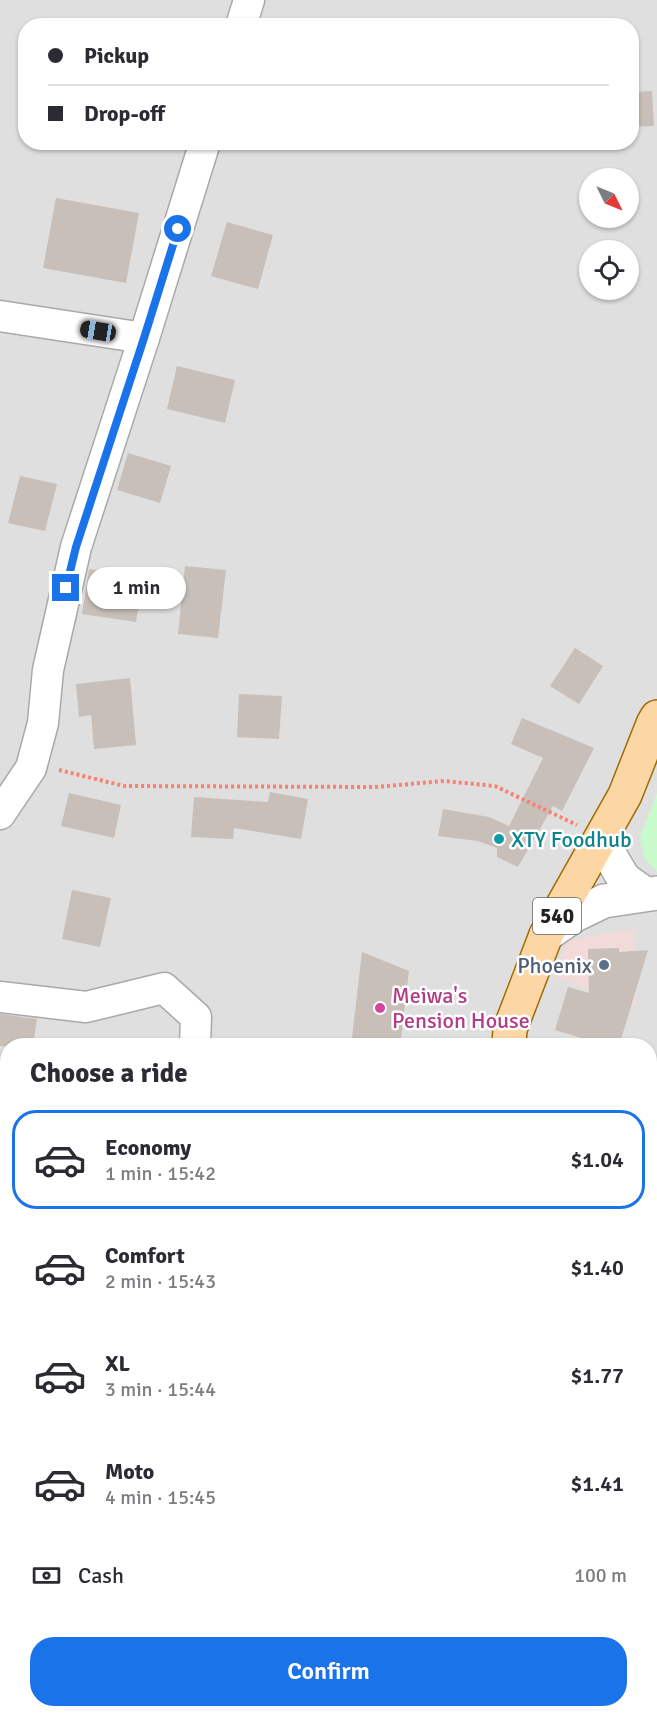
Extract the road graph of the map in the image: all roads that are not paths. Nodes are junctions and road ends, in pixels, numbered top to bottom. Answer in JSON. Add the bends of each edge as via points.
{"nodes":[{"id":1,"x":249,"y":0,"type":"edge"},
{"id":2,"x":243,"y":18,"type":"edge"},
{"id":3,"x":203,"y":150,"type":"edge"},
{"id":4,"x":0,"y":316,"type":"edge"},
{"id":5,"x":144,"y":338,"type":"junction"},
{"id":6,"x":657,"y":717,"type":"edge"},
{"id":7,"x":657,"y":756,"type":"edge"},
{"id":8,"x":625,"y":795,"type":"junction"},
{"id":9,"x":0,"y":814,"type":"edge"},
{"id":10,"x":604,"y":833,"type":"junction"},
{"id":11,"x":651,"y":894,"type":"edge"},
{"id":12,"x":546,"y":935,"type":"junction"},
{"id":13,"x":0,"y":997,"type":"edge"},
{"id":14,"x":195,"y":1038,"type":"edge"},
{"id":15,"x":509,"y":1038,"type":"edge"}],
"edges":[{"from":1,"to":2,"type":"street"},
{"from":3,"to":5,"type":"street"},
{"from":4,"to":5,"type":"street"},
{"from":5,"to":9,"type":"street","via":[[76,547],[31,768]]},
{"from":6,"to":8,"type":"main road","number":"540"},
{"from":7,"to":8,"type":"main road","number":"540"},
{"from":8,"to":10,"type":"main road","number":"540"},
{"from":10,"to":11,"type":"street","via":[[609,854],[624,879]]},
{"from":10,"to":12,"type":"main road","number":"540"},
{"from":11,"to":12,"type":"street","via":[[604,901],[574,915]]},
{"from":12,"to":15,"type":"main road","number":"540"},
{"from":13,"to":14,"type":"street","via":[[86,1007],[164,988],[195,1017]]}]}
